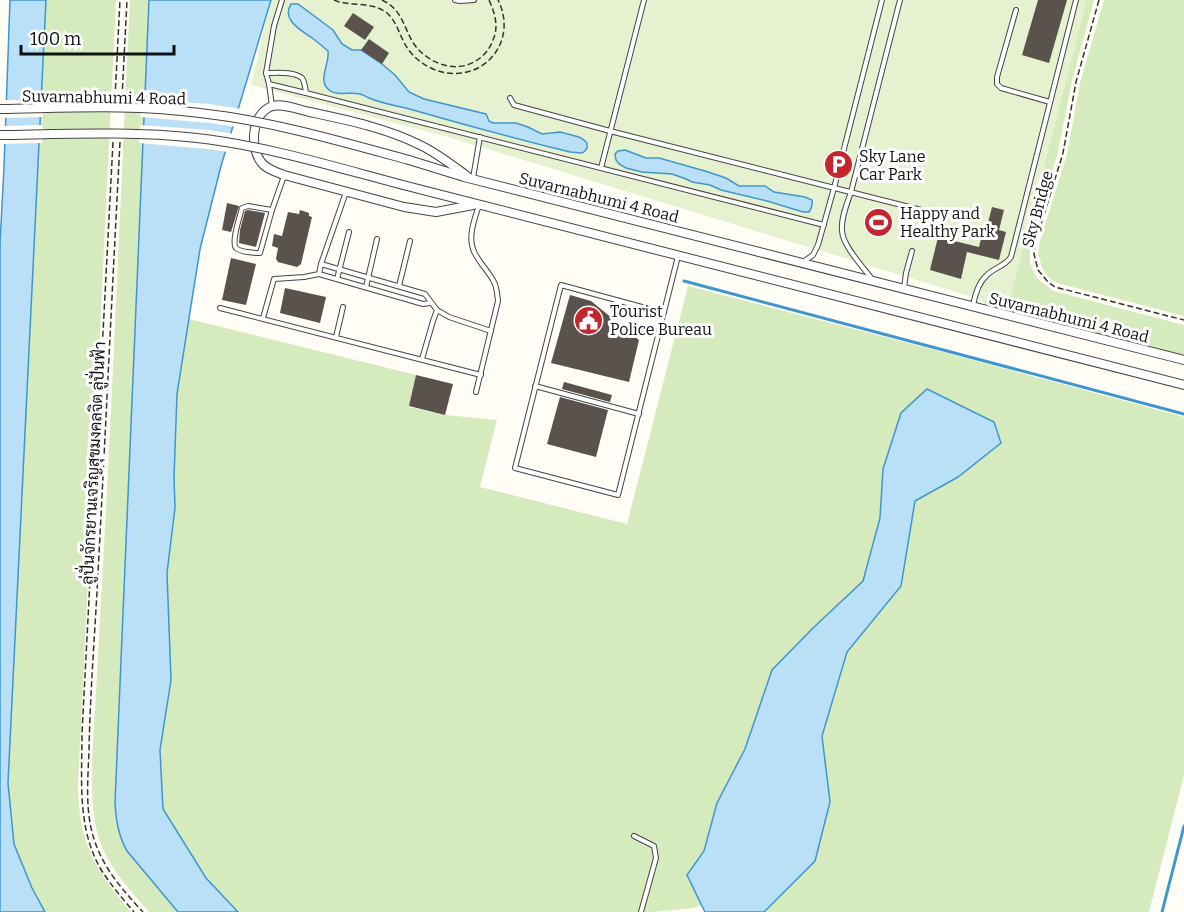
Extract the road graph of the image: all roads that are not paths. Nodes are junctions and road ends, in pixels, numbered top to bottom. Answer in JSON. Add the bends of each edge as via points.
{"nodes":[{"id":1,"x":282,"y":0,"type":"edge"},
{"id":2,"x":455,"y":0,"type":"edge"},
{"id":3,"x":474,"y":0,"type":"edge"},
{"id":4,"x":644,"y":0,"type":"edge"},
{"id":5,"x":882,"y":0,"type":"edge"},
{"id":6,"x":900,"y":0,"type":"edge"},
{"id":7,"x":1076,"y":0,"type":"edge"},
{"id":8,"x":1016,"y":10,"type":"dead end"},
{"id":9,"x":266,"y":73,"type":"junction"},
{"id":10,"x":269,"y":84,"type":"junction"},
{"id":11,"x":306,"y":93,"type":"junction"},
{"id":12,"x":510,"y":99,"type":"dead end"},
{"id":13,"x":1050,"y":102,"type":"junction"},
{"id":14,"x":272,"y":106,"type":"junction"},
{"id":15,"x":0,"y":109,"type":"edge"},
{"id":16,"x":610,"y":131,"type":"junction"},
{"id":17,"x":0,"y":135,"type":"edge"},
{"id":18,"x":480,"y":137,"type":"junction"},
{"id":19,"x":601,"y":168,"type":"junction"},
{"id":20,"x":284,"y":175,"type":"junction"},
{"id":21,"x":472,"y":178,"type":"junction"},
{"id":22,"x":834,"y":188,"type":"junction"},
{"id":23,"x":346,"y":191,"type":"junction"},
{"id":24,"x":851,"y":192,"type":"junction"},
{"id":25,"x":478,"y":204,"type":"junction"},
{"id":26,"x":272,"y":210,"type":"junction"},
{"id":27,"x":941,"y":214,"type":"dead end"},
{"id":28,"x":824,"y":225,"type":"junction"},
{"id":29,"x":349,"y":232,"type":"dead end"},
{"id":30,"x":377,"y":239,"type":"dead end"},
{"id":31,"x":410,"y":241,"type":"dead end"},
{"id":32,"x":912,"y":251,"type":"dead end"},
{"id":33,"x":678,"y":256,"type":"junction"},
{"id":34,"x":803,"y":262,"type":"junction"},
{"id":35,"x":321,"y":264,"type":"junction"},
{"id":36,"x":340,"y":269,"type":"junction"},
{"id":37,"x":318,"y":274,"type":"junction"},
{"id":38,"x":368,"y":278,"type":"junction"},
{"id":39,"x":337,"y":279,"type":"junction"},
{"id":40,"x":873,"y":281,"type":"junction"},
{"id":41,"x":399,"y":286,"type":"junction"},
{"id":42,"x":366,"y":287,"type":"junction"},
{"id":43,"x":903,"y":289,"type":"junction"},
{"id":44,"x":430,"y":303,"type":"junction"},
{"id":45,"x":972,"y":306,"type":"junction"},
{"id":46,"x":343,"y":307,"type":"dead end"},
{"id":47,"x":220,"y":308,"type":"dead end"},
{"id":48,"x":437,"y":310,"type":"junction"},
{"id":49,"x":664,"y":313,"type":"junction"},
{"id":50,"x":263,"y":318,"type":"junction"},
{"id":51,"x":491,"y":331,"type":"junction"},
{"id":52,"x":336,"y":337,"type":"junction"},
{"id":53,"x":422,"y":359,"type":"junction"},
{"id":54,"x":1184,"y":360,"type":"edge"},
{"id":55,"x":481,"y":375,"type":"junction"},
{"id":56,"x":1184,"y":385,"type":"edge"},
{"id":57,"x":535,"y":387,"type":"junction"},
{"id":58,"x":476,"y":392,"type":"dead end"},
{"id":59,"x":639,"y":414,"type":"junction"},
{"id":60,"x":634,"y":836,"type":"dead end"},
{"id":61,"x":641,"y":912,"type":"edge"}],
"edges":[{"from":1,"to":9,"type":"lane"},
{"from":2,"to":3,"type":"lane"},
{"from":4,"to":16,"type":"lane"},
{"from":5,"to":22,"type":"lane"},
{"from":6,"to":24,"type":"lane"},
{"from":7,"to":13,"type":"lane"},
{"from":8,"to":13,"type":"lane","via":[[997,84]]},
{"from":9,"to":10,"type":"lane"},
{"from":9,"to":11,"type":"lane","via":[[299,76]]},
{"from":10,"to":11,"type":"lane"},
{"from":10,"to":14,"type":"lane"},
{"from":11,"to":18,"type":"lane"},
{"from":12,"to":16,"type":"lane","via":[[514,105]]},
{"from":13,"to":45,"type":"lane","via":[[1011,258],[987,274],[976,290]]},
{"from":14,"to":20,"type":"street","via":[[260,118],[253,140],[260,162]]},
{"from":14,"to":21,"type":"street","via":[[384,130],[438,154]]},
{"from":15,"to":21,"type":"street","name":"Suvarnabhumi 4 Road","bridge":true,"via":[[117,107],[200,112],[310,133]]},
{"from":16,"to":19,"type":"lane"},
{"from":16,"to":22,"type":"lane"},
{"from":17,"to":25,"type":"street","bridge":true,"via":[[135,134],[196,138],[299,157]]},
{"from":18,"to":19,"type":"lane"},
{"from":18,"to":21,"type":"lane"},
{"from":19,"to":28,"type":"lane"},
{"from":20,"to":23,"type":"street"},
{"from":20,"to":26,"type":"lane"},
{"from":21,"to":34,"type":"street","name":"Suvarnabhumi 4 Road"},
{"from":22,"to":24,"type":"lane"},
{"from":22,"to":28,"type":"lane"},
{"from":23,"to":25,"type":"street","via":[[436,212]]},
{"from":23,"to":35,"type":"lane"},
{"from":24,"to":27,"type":"lane"},
{"from":24,"to":40,"type":"lane","via":[[841,232]]},
{"from":25,"to":33,"type":"street"},
{"from":25,"to":51,"type":"lane","via":[[472,248],[497,292]]},
{"from":26,"to":26,"type":"lane","via":[[260,253],[236,248],[234,240],[242,208]]},
{"from":28,"to":34,"type":"lane","via":[[813,255]]},
{"from":29,"to":36,"type":"lane"},
{"from":30,"to":38,"type":"lane"},
{"from":31,"to":41,"type":"lane"},
{"from":32,"to":43,"type":"lane"},
{"from":33,"to":49,"type":"lane"},
{"from":33,"to":56,"type":"street"},
{"from":34,"to":40,"type":"street","name":"Suvarnabhumi 4 Road"},
{"from":35,"to":36,"type":"lane"},
{"from":35,"to":37,"type":"lane"},
{"from":36,"to":38,"type":"lane"},
{"from":36,"to":39,"type":"lane"},
{"from":37,"to":39,"type":"lane"},
{"from":37,"to":50,"type":"lane","via":[[274,279]]},
{"from":38,"to":41,"type":"lane"},
{"from":38,"to":42,"type":"lane"},
{"from":39,"to":42,"type":"lane"},
{"from":40,"to":43,"type":"street","name":"Suvarnabhumi 4 Road"},
{"from":41,"to":44,"type":"lane","via":[[425,294]]},
{"from":42,"to":44,"type":"lane"},
{"from":43,"to":45,"type":"street","name":"Suvarnabhumi 4 Road"},
{"from":44,"to":48,"type":"lane"},
{"from":45,"to":54,"type":"street","name":"Suvarnabhumi 4 Road"},
{"from":46,"to":52,"type":"lane"},
{"from":47,"to":50,"type":"lane"},
{"from":48,"to":51,"type":"lane"},
{"from":48,"to":53,"type":"lane"},
{"from":49,"to":57,"type":"lane","via":[[561,285]]},
{"from":49,"to":59,"type":"lane"},
{"from":50,"to":52,"type":"lane"},
{"from":51,"to":55,"type":"lane"},
{"from":52,"to":53,"type":"lane"},
{"from":53,"to":55,"type":"lane"},
{"from":55,"to":58,"type":"lane"},
{"from":57,"to":59,"type":"lane"},
{"from":57,"to":59,"type":"lane","via":[[515,468],[618,495]]},
{"from":60,"to":61,"type":"lane","via":[[654,846],[656,858]]}]}
